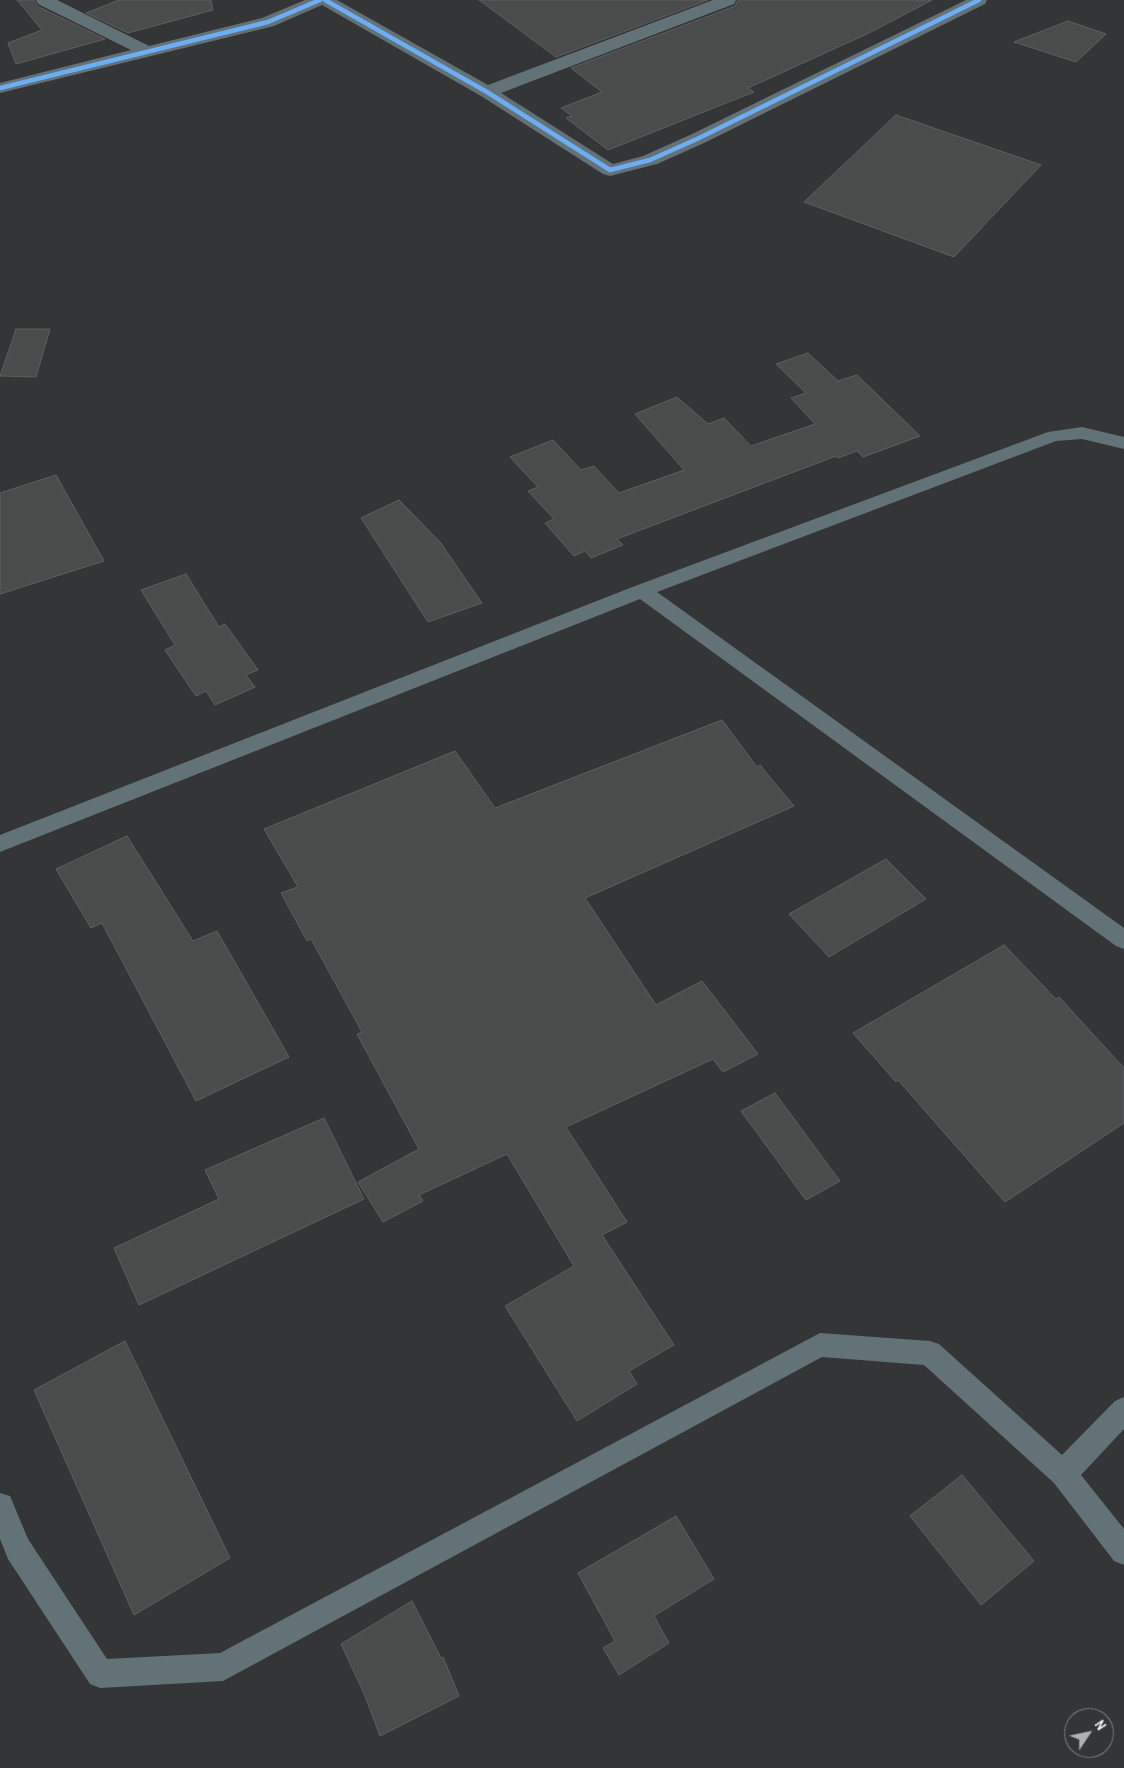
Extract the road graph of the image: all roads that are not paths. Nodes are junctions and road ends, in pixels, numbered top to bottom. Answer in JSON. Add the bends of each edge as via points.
{"nodes":[{"id":1,"x":44,"y":0,"type":"edge"},
{"id":2,"x":320,"y":0,"type":"edge"},
{"id":3,"x":325,"y":0,"type":"edge"},
{"id":4,"x":728,"y":0,"type":"edge"},
{"id":5,"x":979,"y":0,"type":"edge"},
{"id":6,"x":146,"y":51,"type":"junction"},
{"id":7,"x":0,"y":88,"type":"edge"},
{"id":8,"x":487,"y":92,"type":"junction"},
{"id":9,"x":1124,"y":443,"type":"edge"},
{"id":10,"x":642,"y":591,"type":"junction"},
{"id":11,"x":0,"y":844,"type":"edge"},
{"id":12,"x":1124,"y":940,"type":"edge"},
{"id":13,"x":1124,"y":1410,"type":"edge"},
{"id":14,"x":1063,"y":1474,"type":"junction"},
{"id":15,"x":0,"y":1506,"type":"edge"},
{"id":16,"x":1124,"y":1551,"type":"edge"}],
"edges":[{"from":1,"to":6,"type":"street"},
{"from":2,"to":6,"type":"street","via":[[268,22]]},
{"from":3,"to":8,"type":"street"},
{"from":4,"to":8,"type":"street"},
{"from":5,"to":8,"type":"street","via":[[697,139],[629,167],[610,170]]},
{"from":6,"to":7,"type":"street"},
{"from":9,"to":10,"type":"lane","via":[[1082,433],[1054,436]]},
{"from":10,"to":11,"type":"lane"},
{"from":10,"to":12,"type":"lane"},
{"from":13,"to":14,"type":"lane"},
{"from":14,"to":15,"type":"lane","via":[[930,1353],[820,1345],[223,1667],[100,1674],[18,1549]]},
{"from":14,"to":16,"type":"lane"}]}
